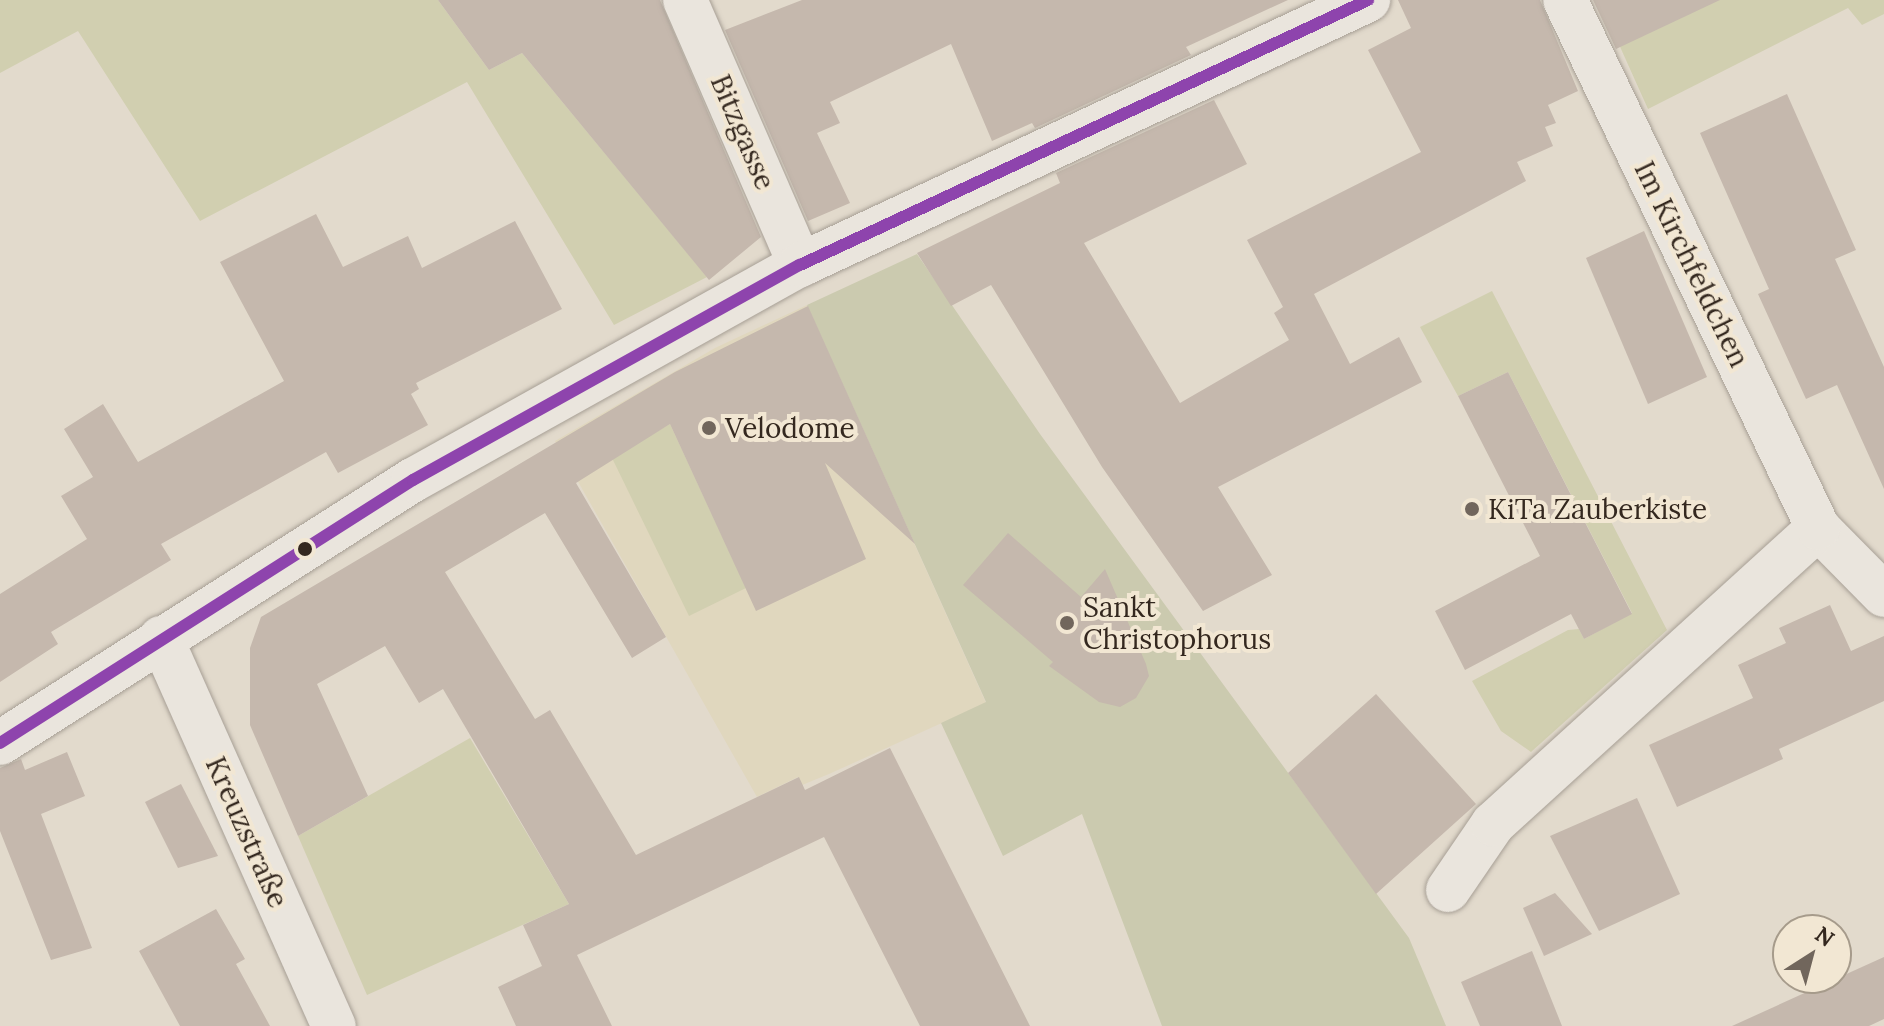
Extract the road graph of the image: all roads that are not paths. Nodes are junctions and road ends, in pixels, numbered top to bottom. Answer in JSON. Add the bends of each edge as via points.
{"nodes":[{"id":1,"x":685,"y":0,"type":"edge"},
{"id":2,"x":1368,"y":0,"type":"edge"},
{"id":3,"x":1565,"y":0,"type":"edge"},
{"id":4,"x":800,"y":265,"type":"junction"},
{"id":5,"x":1818,"y":528,"type":"junction"},
{"id":6,"x":1884,"y":595,"type":"edge"},
{"id":7,"x":161,"y":638,"type":"junction"},
{"id":8,"x":0,"y":743,"type":"edge"},
{"id":9,"x":1448,"y":890,"type":"dead end"},
{"id":10,"x":334,"y":1026,"type":"edge"}],
"edges":[{"from":1,"to":4,"type":"street","name":"Bitzgasse"},
{"from":2,"to":4,"type":"street"},
{"from":3,"to":5,"type":"street","name":"Im Kirchfeldchen"},
{"from":4,"to":7,"type":"street","via":[[413,480]]},
{"from":5,"to":6,"type":"street","name":"Im Kirchfeldchen"},
{"from":5,"to":9,"type":"street","via":[[1493,824]]},
{"from":7,"to":8,"type":"street"},
{"from":7,"to":10,"type":"street","name":"Kreuzstraße"}]}
